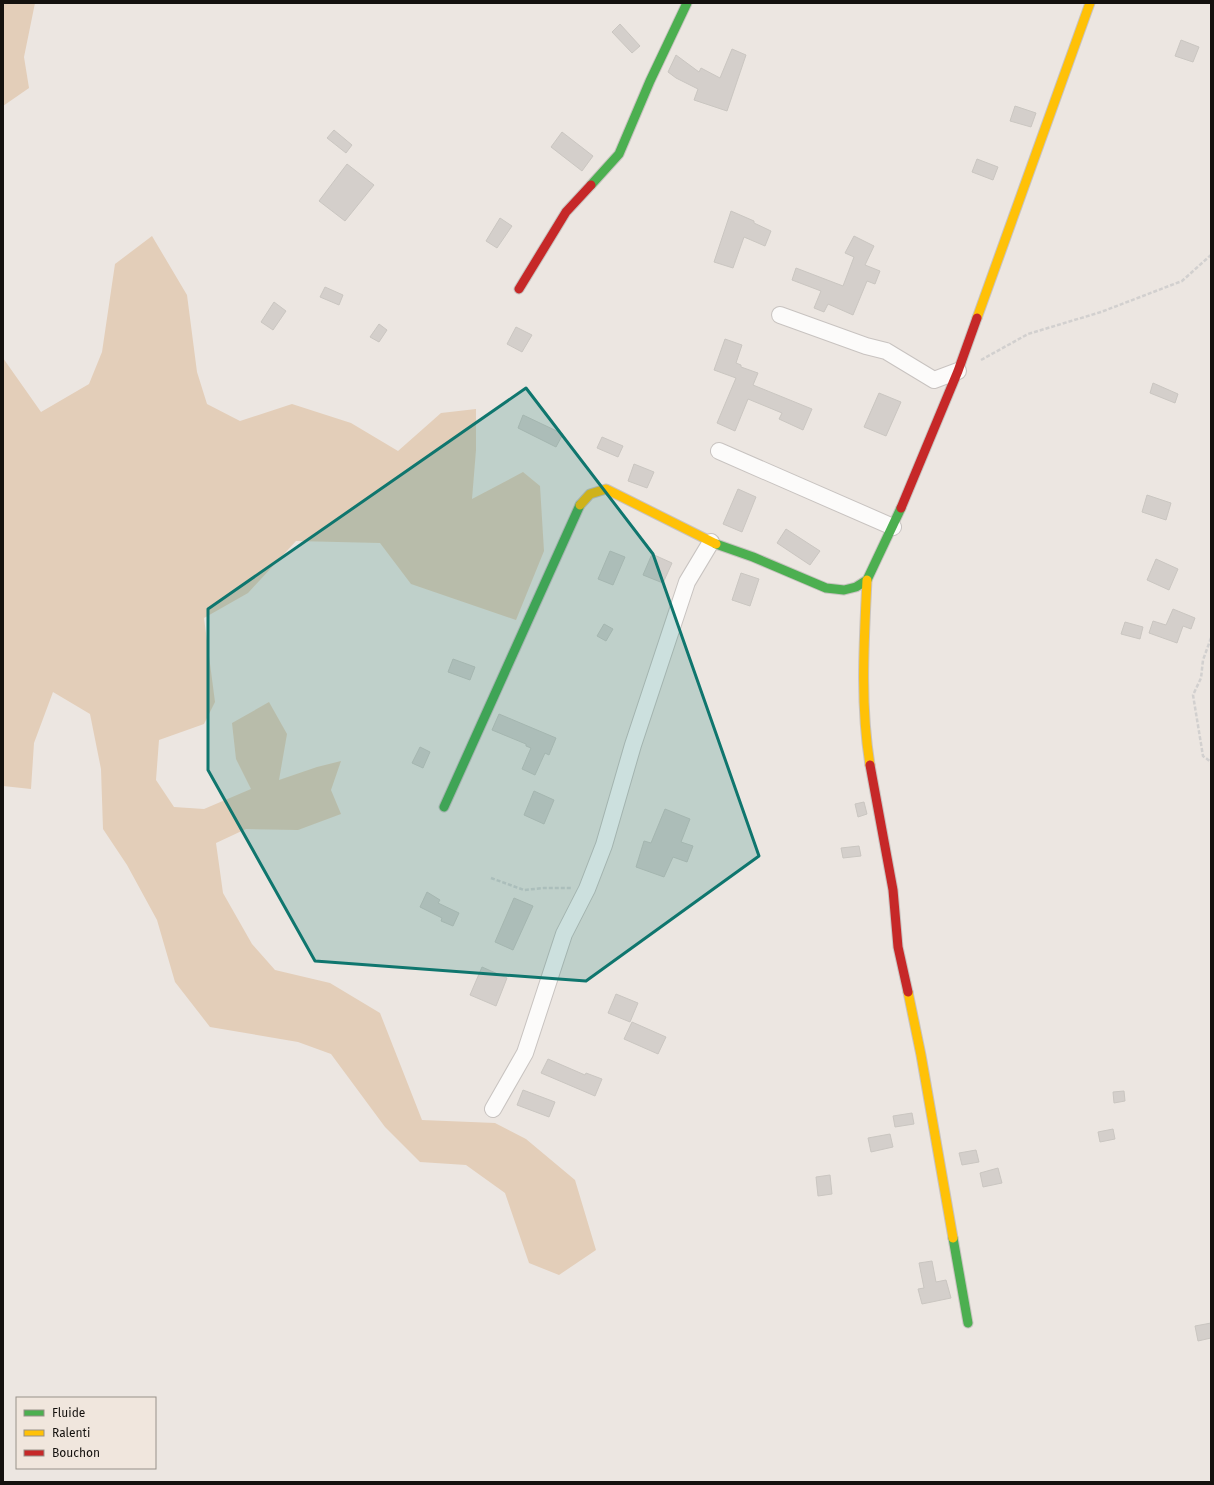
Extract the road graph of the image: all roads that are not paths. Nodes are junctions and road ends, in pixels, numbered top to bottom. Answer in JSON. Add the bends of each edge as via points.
{"nodes":[{"id":1,"x":687,"y":3,"type":"edge"},
{"id":2,"x":1090,"y":3,"type":"edge"},
{"id":3,"x":519,"y":289,"type":"dead end"},
{"id":4,"x":780,"y":315,"type":"dead end"},
{"id":5,"x":958,"y":371,"type":"junction"},
{"id":6,"x":719,"y":451,"type":"dead end"},
{"id":7,"x":893,"y":527,"type":"junction"},
{"id":8,"x":711,"y":542,"type":"junction"},
{"id":9,"x":867,"y":580,"type":"junction"},
{"id":10,"x":444,"y":807,"type":"dead end"},
{"id":11,"x":493,"y":1109,"type":"dead end"},
{"id":12,"x":968,"y":1323,"type":"dead end"}],
"edges":[{"from":1,"to":3,"type":"street","via":[[650,80],[619,154],[566,212]]},
{"from":2,"to":5,"type":"street"},
{"from":4,"to":5,"type":"street","via":[[886,351],[934,380]]},
{"from":5,"to":7,"type":"street"},
{"from":6,"to":7,"type":"street"},
{"from":7,"to":9,"type":"street"},
{"from":8,"to":9,"type":"street","via":[[826,588],[844,590],[856,587]]},
{"from":8,"to":10,"type":"street","via":[[606,489],[590,494],[578,507]]},
{"from":8,"to":11,"type":"street","via":[[687,582],[633,745],[604,845],[587,889],[564,934],[525,1053]]},
{"from":9,"to":12,"type":"street","via":[[863,656],[866,740],[893,890],[898,947],[921,1055]]}]}
